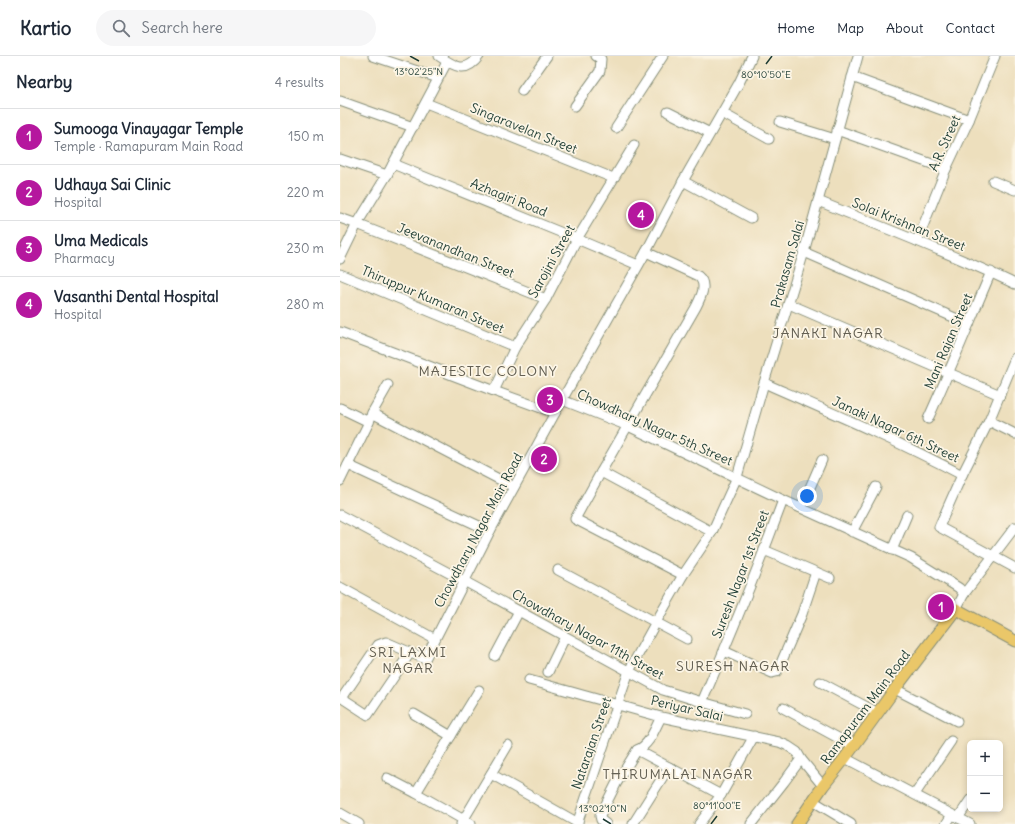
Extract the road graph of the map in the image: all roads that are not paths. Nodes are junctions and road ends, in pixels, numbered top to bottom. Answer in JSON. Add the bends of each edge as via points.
{"nodes":[{"id":1,"x":373,"y":56,"type":"edge"},
{"id":2,"x":439,"y":56,"type":"edge"},
{"id":3,"x":479,"y":56,"type":"edge"},
{"id":4,"x":547,"y":56,"type":"edge"},
{"id":5,"x":596,"y":56,"type":"edge"},
{"id":6,"x":663,"y":56,"type":"edge"},
{"id":7,"x":752,"y":56,"type":"edge"},
{"id":8,"x":858,"y":56,"type":"edge"},
{"id":9,"x":994,"y":56,"type":"edge"},
{"id":10,"x":447,"y":62,"type":"junction"},
{"id":11,"x":852,"y":77,"type":"junction"},
{"id":12,"x":438,"y":78,"type":"junction"},
{"id":13,"x":522,"y":91,"type":"dead end"},
{"id":14,"x":340,"y":101,"type":"edge"},
{"id":15,"x":426,"y":103,"type":"junction"},
{"id":16,"x":575,"y":106,"type":"dead end"},
{"id":17,"x":668,"y":112,"type":"dead end"},
{"id":18,"x":722,"y":113,"type":"junction"},
{"id":19,"x":969,"y":120,"type":"junction"},
{"id":20,"x":780,"y":122,"type":"dead end"},
{"id":21,"x":413,"y":127,"type":"junction"},
{"id":22,"x":616,"y":128,"type":"dead end"},
{"id":23,"x":710,"y":133,"type":"junction"},
{"id":24,"x":836,"y":135,"type":"junction"},
{"id":25,"x":769,"y":139,"type":"dead end"},
{"id":26,"x":634,"y":145,"type":"dead end"},
{"id":27,"x":340,"y":159,"type":"edge"},
{"id":28,"x":393,"y":164,"type":"junction"},
{"id":29,"x":946,"y":169,"type":"junction"},
{"id":30,"x":387,"y":175,"type":"junction"},
{"id":31,"x":613,"y":178,"type":"junction"},
{"id":32,"x":683,"y":181,"type":"junction"},
{"id":33,"x":993,"y":181,"type":"dead end"},
{"id":34,"x":1015,"y":190,"type":"edge"},
{"id":35,"x":818,"y":201,"type":"junction"},
{"id":36,"x":340,"y":218,"type":"edge"},
{"id":37,"x":751,"y":218,"type":"dead end"},
{"id":38,"x":357,"y":224,"type":"junction"},
{"id":39,"x":577,"y":239,"type":"junction"},
{"id":40,"x":917,"y":241,"type":"junction"},
{"id":41,"x":646,"y":252,"type":"junction"},
{"id":42,"x":804,"y":252,"type":"junction"},
{"id":43,"x":340,"y":259,"type":"edge"},
{"id":44,"x":638,"y":265,"type":"junction"},
{"id":45,"x":991,"y":272,"type":"junction"},
{"id":46,"x":340,"y":274,"type":"edge"},
{"id":47,"x":1015,"y":284,"type":"edge"},
{"id":48,"x":546,"y":299,"type":"junction"},
{"id":49,"x":789,"y":304,"type":"junction"},
{"id":50,"x":969,"y":324,"type":"junction"},
{"id":51,"x":340,"y":332,"type":"edge"},
{"id":52,"x":515,"y":347,"type":"junction"},
{"id":53,"x":1014,"y":362,"type":"edge"},
{"id":54,"x":949,"y":373,"type":"junction"},
{"id":55,"x":764,"y":383,"type":"junction"},
{"id":56,"x":388,"y":385,"type":"dead end"},
{"id":57,"x":494,"y":391,"type":"junction"},
{"id":58,"x":1000,"y":395,"type":"junction"},
{"id":59,"x":562,"y":400,"type":"junction"},
{"id":60,"x":340,"y":408,"type":"edge"},
{"id":61,"x":555,"y":413,"type":"junction"},
{"id":62,"x":370,"y":417,"type":"junction"},
{"id":63,"x":928,"y":419,"type":"dead end"},
{"id":64,"x":989,"y":421,"type":"junction"},
{"id":65,"x":628,"y":426,"type":"junction"},
{"id":66,"x":1015,"y":434,"type":"edge"},
{"id":67,"x":822,"y":460,"type":"dead end"},
{"id":68,"x":348,"y":466,"type":"junction"},
{"id":69,"x":601,"y":472,"type":"junction"},
{"id":70,"x":962,"y":475,"type":"junction"},
{"id":71,"x":737,"y":478,"type":"junction"},
{"id":72,"x":340,"y":481,"type":"edge"},
{"id":73,"x":514,"y":487,"type":"junction"},
{"id":74,"x":876,"y":487,"type":"dead end"},
{"id":75,"x":783,"y":500,"type":"junction"},
{"id":76,"x":801,"y":508,"type":"junction"},
{"id":77,"x":340,"y":515,"type":"edge"},
{"id":78,"x":907,"y":515,"type":"dead end"},
{"id":79,"x":1015,"y":527,"type":"edge"},
{"id":80,"x":490,"y":531,"type":"junction"},
{"id":81,"x":712,"y":532,"type":"junction"},
{"id":82,"x":852,"y":532,"type":"junction"},
{"id":83,"x":764,"y":550,"type":"junction"},
{"id":84,"x":892,"y":550,"type":"junction"},
{"id":85,"x":993,"y":556,"type":"junction"},
{"id":86,"x":1015,"y":568,"type":"edge"},
{"id":87,"x":558,"y":570,"type":"dead end"},
{"id":88,"x":816,"y":572,"type":"junction"},
{"id":89,"x":683,"y":575,"type":"junction"},
{"id":90,"x":830,"y":578,"type":"dead end"},
{"id":91,"x":464,"y":581,"type":"junction"},
{"id":92,"x":340,"y":587,"type":"edge"},
{"id":93,"x":964,"y":594,"type":"junction"},
{"id":94,"x":956,"y":609,"type":"junction"},
{"id":95,"x":519,"y":611,"type":"junction"},
{"id":96,"x":656,"y":622,"type":"junction"},
{"id":97,"x":565,"y":637,"type":"junction"},
{"id":98,"x":435,"y":639,"type":"junction"},
{"id":99,"x":687,"y":639,"type":"dead end"},
{"id":100,"x":1015,"y":641,"type":"edge"},
{"id":101,"x":724,"y":651,"type":"junction"},
{"id":102,"x":410,"y":653,"type":"junction"},
{"id":103,"x":495,"y":656,"type":"dead end"},
{"id":104,"x":629,"y":671,"type":"junction"},
{"id":105,"x":548,"y":672,"type":"dead end"},
{"id":106,"x":529,"y":680,"type":"dead end"},
{"id":107,"x":820,"y":682,"type":"dead end"},
{"id":108,"x":896,"y":689,"type":"junction"},
{"id":109,"x":479,"y":690,"type":"dead end"},
{"id":110,"x":702,"y":702,"type":"junction"},
{"id":111,"x":617,"y":705,"type":"junction"},
{"id":112,"x":783,"y":708,"type":"dead end"},
{"id":113,"x":878,"y":713,"type":"junction"},
{"id":114,"x":414,"y":714,"type":"dead end"},
{"id":115,"x":745,"y":714,"type":"dead end"},
{"id":116,"x":661,"y":716,"type":"junction"},
{"id":117,"x":957,"y":721,"type":"dead end"},
{"id":118,"x":451,"y":736,"type":"junction"},
{"id":119,"x":754,"y":736,"type":"junction"},
{"id":120,"x":951,"y":741,"type":"dead end"},
{"id":121,"x":508,"y":745,"type":"dead end"},
{"id":122,"x":853,"y":746,"type":"junction"},
{"id":123,"x":637,"y":750,"type":"junction"},
{"id":124,"x":845,"y":758,"type":"junction"},
{"id":125,"x":801,"y":759,"type":"junction"},
{"id":126,"x":669,"y":767,"type":"junction"},
{"id":127,"x":491,"y":774,"type":"junction"},
{"id":128,"x":387,"y":778,"type":"dead end"},
{"id":129,"x":823,"y":786,"type":"junction"},
{"id":130,"x":416,"y":793,"type":"junction"},
{"id":131,"x":915,"y":794,"type":"junction"},
{"id":132,"x":720,"y":795,"type":"junction"},
{"id":133,"x":813,"y":801,"type":"junction"},
{"id":134,"x":967,"y":803,"type":"edge"},
{"id":135,"x":341,"y":817,"type":"edge"},
{"id":136,"x":955,"y":817,"type":"junction"},
{"id":137,"x":465,"y":822,"type":"edge"},
{"id":138,"x":802,"y":822,"type":"edge"},
{"id":139,"x":360,"y":824,"type":"edge"},
{"id":140,"x":577,"y":824,"type":"edge"},
{"id":141,"x":606,"y":824,"type":"edge"},
{"id":142,"x":633,"y":824,"type":"edge"},
{"id":143,"x":699,"y":824,"type":"edge"},
{"id":144,"x":752,"y":824,"type":"edge"},
{"id":145,"x":851,"y":824,"type":"edge"},
{"id":146,"x":946,"y":824,"type":"edge"},
{"id":147,"x":970,"y":824,"type":"edge"}],
"edges":[{"from":1,"to":12,"type":"street"},
{"from":2,"to":10,"type":"street"},
{"from":3,"to":10,"type":"street","via":[[475,62],[463,68]]},
{"from":4,"to":13,"type":"street"},
{"from":5,"to":16,"type":"street","via":[[601,59],[600,71]]},
{"from":6,"to":22,"type":"street"},
{"from":7,"to":18,"type":"street","name":"Chowdhary Nagar Main Road"},
{"from":8,"to":11,"type":"street","name":"Prakasam Salai"},
{"from":9,"to":19,"type":"street","name":"A.R. Street"},
{"from":10,"to":12,"type":"street"},
{"from":11,"to":19,"type":"street"},
{"from":11,"to":24,"type":"street","name":"Prakasam Salai"},
{"from":12,"to":15,"type":"street"},
{"from":14,"to":21,"type":"street"},
{"from":15,"to":21,"type":"street"},
{"from":15,"to":31,"type":"street","name":"Singaravelan Street"},
{"from":17,"to":23,"type":"street"},
{"from":18,"to":23,"type":"street","name":"Chowdhary Nagar Main Road"},
{"from":18,"to":25,"type":"street"},
{"from":19,"to":29,"type":"street","name":"A.R. Street"},
{"from":20,"to":24,"type":"street"},
{"from":21,"to":28,"type":"street"},
{"from":23,"to":32,"type":"street","name":"Chowdhary Nagar Main Road"},
{"from":24,"to":29,"type":"street"},
{"from":24,"to":35,"type":"street","name":"Prakasam Salai"},
{"from":26,"to":31,"type":"street","name":"Sarojini Street"},
{"from":27,"to":30,"type":"street"},
{"from":28,"to":30,"type":"street"},
{"from":28,"to":39,"type":"street","name":"Azhagiri Road"},
{"from":29,"to":40,"type":"street","name":"A.R. Street"},
{"from":30,"to":38,"type":"street"},
{"from":31,"to":39,"type":"street","name":"Sarojini Street"},
{"from":32,"to":37,"type":"street"},
{"from":32,"to":41,"type":"street","name":"Chowdhary Nagar Main Road"},
{"from":33,"to":34,"type":"street"},
{"from":35,"to":40,"type":"street","name":"Solai Krishnan Street"},
{"from":35,"to":42,"type":"street","name":"Prakasam Salai"},
{"from":36,"to":38,"type":"street","name":"Jeevanandhan Street"},
{"from":38,"to":43,"type":"street"},
{"from":38,"to":48,"type":"street","name":"Jeevanandhan Street"},
{"from":39,"to":44,"type":"street","name":"Azhagiri Road"},
{"from":39,"to":48,"type":"street","name":"Sarojini Street"},
{"from":40,"to":45,"type":"street","name":"Solai Krishnan Street"},
{"from":41,"to":44,"type":"street","name":"Chowdhary Nagar Main Road"},
{"from":41,"to":65,"type":"street","via":[[698,276],[704,283],[696,307]]},
{"from":42,"to":49,"type":"street","name":"Prakasam Salai"},
{"from":42,"to":50,"type":"street"},
{"from":44,"to":59,"type":"street","name":"Chowdhary Nagar Main Road"},
{"from":45,"to":47,"type":"street","name":"Solai Krishnan Street"},
{"from":45,"to":50,"type":"street","name":"Mani Rajan Street"},
{"from":46,"to":52,"type":"street","name":"Thiruppur Kumaran Street"},
{"from":48,"to":52,"type":"street","name":"Sarojini Street"},
{"from":49,"to":54,"type":"street"},
{"from":49,"to":55,"type":"street","name":"Prakasam Salai"},
{"from":50,"to":54,"type":"street","name":"Mani Rajan Street"},
{"from":51,"to":57,"type":"street"},
{"from":52,"to":57,"type":"street","name":"Sarojini Street"},
{"from":53,"to":58,"type":"street","name":"Janaki Nagar 6th Street"},
{"from":54,"to":58,"type":"street"},
{"from":54,"to":63,"type":"street","name":"Mani Rajan Street"},
{"from":55,"to":70,"type":"street","name":"Janaki Nagar 6th Street"},
{"from":55,"to":71,"type":"street","name":"Prakasam Salai"},
{"from":56,"to":62,"type":"street"},
{"from":57,"to":61,"type":"street"},
{"from":58,"to":64,"type":"street","name":"Janaki Nagar 6th Street"},
{"from":59,"to":61,"type":"street","name":"Chowdhary Nagar Main Road"},
{"from":59,"to":65,"type":"street","name":"Chowdhary Nagar 5th Street"},
{"from":60,"to":62,"type":"street"},
{"from":61,"to":73,"type":"street","name":"Chowdhary Nagar Main Road"},
{"from":62,"to":68,"type":"street"},
{"from":62,"to":73,"type":"street"},
{"from":64,"to":66,"type":"street"},
{"from":64,"to":70,"type":"street","name":"Janaki Nagar 6th Street"},
{"from":65,"to":69,"type":"street"},
{"from":65,"to":71,"type":"street","name":"Chowdhary Nagar 5th Street"},
{"from":67,"to":76,"type":"street"},
{"from":68,"to":72,"type":"street"},
{"from":68,"to":80,"type":"street"},
{"from":69,"to":81,"type":"street"},
{"from":69,"to":89,"type":"street","via":[[575,519]]},
{"from":70,"to":85,"type":"street","via":[[939,527]]},
{"from":71,"to":75,"type":"street","name":"Chowdhary Nagar 5th Street"},
{"from":71,"to":81,"type":"street","name":"Prakasam Salai"},
{"from":73,"to":80,"type":"street","name":"Chowdhary Nagar Main Road"},
{"from":74,"to":82,"type":"street"},
{"from":75,"to":76,"type":"street","name":"Chowdhary Nagar 5th Street"},
{"from":75,"to":83,"type":"street","name":"Suresh Nagar 1st Street"},
{"from":76,"to":82,"type":"street","name":"Chowdhary Nagar 5th Street"},
{"from":77,"to":91,"type":"street","name":"Chowdhary Nagar 11th Street"},
{"from":78,"to":84,"type":"street"},
{"from":79,"to":85,"type":"street"},
{"from":80,"to":91,"type":"street","name":"Chowdhary Nagar Main Road"},
{"from":81,"to":89,"type":"street","name":"Prakasam Salai"},
{"from":82,"to":84,"type":"street","name":"Chowdhary Nagar 5th Street"},
{"from":83,"to":88,"type":"street"},
{"from":83,"to":101,"type":"street","name":"Suresh Nagar 1st Street"},
{"from":84,"to":93,"type":"street","name":"Chowdhary Nagar 5th Street","via":[[911,558],[959,588]]},
{"from":85,"to":86,"type":"street"},
{"from":85,"to":93,"type":"street"},
{"from":87,"to":96,"type":"street"},
{"from":88,"to":90,"type":"street"},
{"from":88,"to":101,"type":"street","via":[[802,614],[776,672],[772,673]]},
{"from":89,"to":96,"type":"street","name":"Natarajan Street"},
{"from":91,"to":95,"type":"street","name":"Chowdhary Nagar 11th Street"},
{"from":91,"to":98,"type":"street","name":"Chowdhary Nagar Main Road"},
{"from":92,"to":98,"type":"street"},
{"from":93,"to":94,"type":"street"},
{"from":94,"to":100,"type":"main road"},
{"from":94,"to":108,"type":"main road","name":"Ramapuram Main Road"},
{"from":95,"to":97,"type":"street","name":"Chowdhary Nagar 11th Street"},
{"from":95,"to":103,"type":"street"},
{"from":96,"to":99,"type":"street"},
{"from":96,"to":104,"type":"street","name":"Natarajan Street"},
{"from":97,"to":104,"type":"street","name":"Chowdhary Nagar 11th Street"},
{"from":97,"to":105,"type":"street"},
{"from":98,"to":102,"type":"street","name":"Chowdhary Nagar Main Road","via":[[425,659]]},
{"from":101,"to":110,"type":"street","name":"Suresh Nagar 1st Street"},
{"from":102,"to":102,"type":"street","via":[[386,642],[378,645],[342,698],[368,715]]},
{"from":104,"to":110,"type":"street","name":"Chowdhary Nagar 11th Street","via":[[663,690]]},
{"from":104,"to":111,"type":"street","name":"Natarajan Street"},
{"from":106,"to":111,"type":"street","name":"Periyar Salai"},
{"from":107,"to":113,"type":"street"},
{"from":108,"to":113,"type":"main road","name":"Ramapuram Main Road"},
{"from":108,"to":117,"type":"street"},
{"from":109,"to":118,"type":"street"},
{"from":110,"to":115,"type":"street","name":"Chowdhary Nagar 11th Street"},
{"from":111,"to":116,"type":"street","name":"Periyar Salai"},
{"from":111,"to":140,"type":"street","name":"Natarajan Street"},
{"from":112,"to":122,"type":"street"},
{"from":113,"to":122,"type":"main road","name":"Ramapuram Main Road"},
{"from":114,"to":118,"type":"street"},
{"from":116,"to":119,"type":"street","name":"Periyar Salai"},
{"from":116,"to":123,"type":"street","via":[[651,738]]},
{"from":118,"to":130,"type":"street"},
{"from":119,"to":125,"type":"street","name":"Periyar Salai","via":[[788,746],[797,752]]},
{"from":119,"to":132,"type":"street"},
{"from":120,"to":131,"type":"street"},
{"from":121,"to":127,"type":"street"},
{"from":122,"to":124,"type":"main road","name":"Ramapuram Main Road"},
{"from":123,"to":126,"type":"street"},
{"from":123,"to":141,"type":"street","via":[[600,816]]},
{"from":124,"to":129,"type":"main road","name":"Ramapuram Main Road"},
{"from":124,"to":131,"type":"street"},
{"from":125,"to":129,"type":"street","name":"Periyar Salai"},
{"from":125,"to":144,"type":"street"},
{"from":126,"to":132,"type":"street"},
{"from":126,"to":142,"type":"street"},
{"from":127,"to":137,"type":"street"},
{"from":127,"to":140,"type":"street"},
{"from":128,"to":130,"type":"street"},
{"from":129,"to":133,"type":"main road","name":"Ramapuram Main Road"},
{"from":130,"to":137,"type":"street"},
{"from":131,"to":136,"type":"street"},
{"from":132,"to":143,"type":"street"},
{"from":133,"to":138,"type":"main road","name":"Ramapuram Main Road"},
{"from":133,"to":145,"type":"street"},
{"from":134,"to":136,"type":"street"},
{"from":135,"to":139,"type":"street"},
{"from":136,"to":146,"type":"street"},
{"from":136,"to":147,"type":"street"}]}
